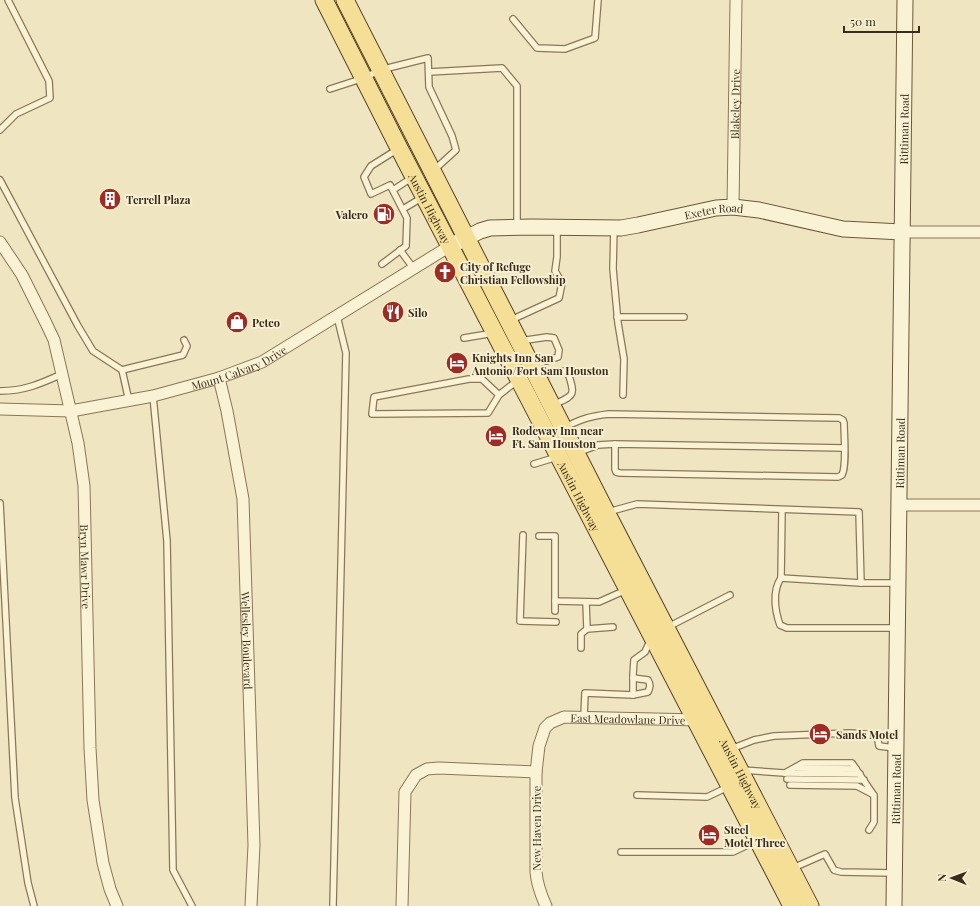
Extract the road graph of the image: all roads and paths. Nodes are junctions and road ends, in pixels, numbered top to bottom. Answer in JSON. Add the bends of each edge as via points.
{"nodes":[{"id":1,"x":8,"y":0,"type":"edge"},
{"id":2,"x":324,"y":0,"type":"edge"},
{"id":3,"x":345,"y":0,"type":"edge"},
{"id":4,"x":598,"y":0,"type":"edge"},
{"id":5,"x":736,"y":0,"type":"edge"},
{"id":6,"x":905,"y":0,"type":"edge"},
{"id":7,"x":513,"y":19,"type":"dead end"},
{"id":8,"x":380,"y":70,"type":"junction"},
{"id":9,"x":429,"y":72,"type":"junction"},
{"id":10,"x":364,"y":78,"type":"junction"},
{"id":11,"x":330,"y":89,"type":"dead end"},
{"id":12,"x":0,"y":130,"type":"edge"},
{"id":13,"x":400,"y":148,"type":"junction"},
{"id":14,"x":432,"y":172,"type":"junction"},
{"id":15,"x":414,"y":176,"type":"junction"},
{"id":16,"x":0,"y":180,"type":"edge"},
{"id":17,"x":393,"y":190,"type":"junction"},
{"id":18,"x":425,"y":196,"type":"junction"},
{"id":19,"x":733,"y":207,"type":"junction"},
{"id":20,"x":403,"y":209,"type":"junction"},
{"id":21,"x":517,"y":228,"type":"junction"},
{"id":22,"x":557,"y":228,"type":"junction"},
{"id":23,"x":614,"y":228,"type":"junction"},
{"id":24,"x":902,"y":232,"type":"junction"},
{"id":25,"x":980,"y":232,"type":"edge"},
{"id":26,"x":466,"y":237,"type":"junction"},
{"id":27,"x":0,"y":242,"type":"edge"},
{"id":28,"x":450,"y":246,"type":"junction"},
{"id":29,"x":400,"y":250,"type":"junction"},
{"id":30,"x":382,"y":264,"type":"dead end"},
{"id":31,"x":414,"y":268,"type":"junction"},
{"id":32,"x":337,"y":316,"type":"junction"},
{"id":33,"x":617,"y":317,"type":"junction"},
{"id":34,"x":684,"y":317,"type":"dead end"},
{"id":35,"x":509,"y":321,"type":"junction"},
{"id":36,"x":496,"y":333,"type":"junction"},
{"id":37,"x":464,"y":338,"type":"dead end"},
{"id":38,"x":184,"y":340,"type":"dead end"},
{"id":39,"x":520,"y":341,"type":"junction"},
{"id":40,"x":122,"y":370,"type":"junction"},
{"id":41,"x":534,"y":370,"type":"junction"},
{"id":42,"x":62,"y":374,"type":"junction"},
{"id":43,"x":219,"y":378,"type":"junction"},
{"id":44,"x":520,"y":379,"type":"junction"},
{"id":45,"x":0,"y":391,"type":"edge"},
{"id":46,"x":499,"y":395,"type":"junction"},
{"id":47,"x":623,"y":395,"type":"dead end"},
{"id":48,"x":153,"y":396,"type":"junction"},
{"id":49,"x":129,"y":400,"type":"junction"},
{"id":50,"x":552,"y":406,"type":"junction"},
{"id":51,"x":0,"y":409,"type":"edge"},
{"id":52,"x":71,"y":411,"type":"junction"},
{"id":53,"x":564,"y":428,"type":"junction"},
{"id":54,"x":615,"y":444,"type":"junction"},
{"id":55,"x":844,"y":448,"type":"junction"},
{"id":56,"x":577,"y":453,"type":"junction"},
{"id":57,"x":560,"y":456,"type":"junction"},
{"id":58,"x":534,"y":464,"type":"dead end"},
{"id":59,"x":0,"y":503,"type":"edge"},
{"id":60,"x":899,"y":505,"type":"junction"},
{"id":61,"x":980,"y":506,"type":"edge"},
{"id":62,"x":782,"y":510,"type":"junction"},
{"id":63,"x":606,"y":512,"type":"junction"},
{"id":64,"x":523,"y":535,"type":"dead end"},
{"id":65,"x":539,"y":536,"type":"dead end"},
{"id":66,"x":781,"y":578,"type":"junction"},
{"id":67,"x":861,"y":583,"type":"junction"},
{"id":68,"x":898,"y":584,"type":"junction"},
{"id":69,"x":628,"y":589,"type":"junction"},
{"id":70,"x":730,"y":595,"type":"dead end"},
{"id":71,"x":555,"y":602,"type":"junction"},
{"id":72,"x":586,"y":602,"type":"junction"},
{"id":73,"x":555,"y":611,"type":"dead end"},
{"id":74,"x":556,"y":622,"type":"dead end"},
{"id":75,"x":613,"y":627,"type":"dead end"},
{"id":76,"x":898,"y":628,"type":"junction"},
{"id":77,"x":587,"y":629,"type":"junction"},
{"id":78,"x":659,"y":631,"type":"junction"},
{"id":79,"x":581,"y":648,"type":"dead end"},
{"id":80,"x":633,"y":678,"type":"junction"},
{"id":81,"x":633,"y":695,"type":"junction"},
{"id":82,"x":584,"y":717,"type":"junction"},
{"id":83,"x":696,"y":720,"type":"junction"},
{"id":84,"x":714,"y":721,"type":"junction"},
{"id":85,"x":896,"y":748,"type":"junction"},
{"id":86,"x":729,"y":750,"type":"junction"},
{"id":87,"x":740,"y":770,"type":"junction"},
{"id":88,"x":536,"y":772,"type":"junction"},
{"id":89,"x":858,"y":772,"type":"junction"},
{"id":90,"x":784,"y":773,"type":"junction"},
{"id":91,"x":864,"y":780,"type":"junction"},
{"id":92,"x":730,"y":786,"type":"junction"},
{"id":93,"x":637,"y":795,"type":"dead end"},
{"id":94,"x":874,"y":795,"type":"junction"},
{"id":95,"x":869,"y":830,"type":"dead end"},
{"id":96,"x":758,"y":840,"type":"junction"},
{"id":97,"x":621,"y":852,"type":"dead end"},
{"id":98,"x":791,"y":869,"type":"junction"},
{"id":99,"x":895,"y":873,"type":"junction"},
{"id":100,"x":34,"y":906,"type":"edge"},
{"id":101,"x":117,"y":906,"type":"edge"},
{"id":102,"x":192,"y":906,"type":"edge"},
{"id":103,"x":252,"y":906,"type":"edge"},
{"id":104,"x":333,"y":906,"type":"edge"},
{"id":105,"x":402,"y":906,"type":"edge"},
{"id":106,"x":546,"y":906,"type":"edge"},
{"id":107,"x":792,"y":906,"type":"edge"},
{"id":108,"x":810,"y":906,"type":"edge"},
{"id":109,"x":894,"y":906,"type":"edge"}],
"edges":[{"from":1,"to":12,"type":"lane","via":[[49,81],[50,98],[16,114]]},
{"from":2,"to":10,"type":"main road","name":"Austin Highway"},
{"from":3,"to":8,"type":"main road","name":"Austin Highway"},
{"from":4,"to":7,"type":"lane","via":[[595,38],[565,49],[537,48]]},
{"from":5,"to":19,"type":"street","name":"Blakeley Drive"},
{"from":6,"to":24,"type":"street","name":"Rittiman Road"},
{"from":8,"to":9,"type":"lane","via":[[428,58]]},
{"from":8,"to":10,"type":"lane"},
{"from":8,"to":14,"type":"main road","name":"Austin Highway"},
{"from":9,"to":14,"type":"lane","via":[[429,87],[456,150]]},
{"from":9,"to":21,"type":"lane","via":[[502,68],[517,86]]},
{"from":10,"to":11,"type":"lane"},
{"from":10,"to":13,"type":"main road","name":"Austin Highway"},
{"from":13,"to":15,"type":"main road","name":"Austin Highway"},
{"from":13,"to":17,"type":"lane","via":[[371,166],[364,177],[371,194],[390,185]]},
{"from":14,"to":26,"type":"main road","name":"Austin Highway"},
{"from":15,"to":17,"type":"lane"},
{"from":15,"to":18,"type":"main road","name":"Austin Highway"},
{"from":16,"to":40,"type":"lane","via":[[93,351]]},
{"from":17,"to":20,"type":"lane"},
{"from":18,"to":20,"type":"lane"},
{"from":18,"to":28,"type":"main road","name":"Austin Highway"},
{"from":19,"to":23,"type":"street","name":"Exeter Road","via":[[716,208],[638,226]]},
{"from":19,"to":24,"type":"street","name":"Exeter Road","via":[[759,210],[843,229]]},
{"from":20,"to":29,"type":"lane","via":[[407,218],[406,246]]},
{"from":21,"to":22,"type":"street","name":"Exeter Road"},
{"from":21,"to":26,"type":"street","name":"Exeter Road","via":[[490,228]]},
{"from":22,"to":23,"type":"street","name":"Exeter Road"},
{"from":22,"to":35,"type":"lane","via":[[558,257],[555,270],[562,283],[559,298]]},
{"from":23,"to":33,"type":"lane","via":[[613,269]]},
{"from":24,"to":25,"type":"street","name":"Exeter Road"},
{"from":24,"to":60,"type":"street","name":"Rittiman Road"},
{"from":26,"to":28,"type":"street","name":"Exeter Road"},
{"from":26,"to":35,"type":"main road","name":"Austin Highway"},
{"from":27,"to":42,"type":"street","name":"Bryn Mawr Drive","via":[[22,275],[54,340]]},
{"from":28,"to":31,"type":"street","name":"Mount Calvary Drive"},
{"from":28,"to":36,"type":"main road","name":"Austin Highway"},
{"from":29,"to":30,"type":"lane"},
{"from":29,"to":31,"type":"lane"},
{"from":31,"to":32,"type":"street","name":"Mount Calvary Drive"},
{"from":32,"to":43,"type":"street","name":"Mount Calvary Drive","via":[[262,362]]},
{"from":32,"to":104,"type":"lane","via":[[346,353]]},
{"from":33,"to":34,"type":"lane"},
{"from":33,"to":47,"type":"lane","via":[[624,359]]},
{"from":35,"to":39,"type":"main road","name":"Austin Highway"},
{"from":36,"to":37,"type":"lane"},
{"from":36,"to":44,"type":"main road","name":"Austin Highway"},
{"from":38,"to":40,"type":"lane","via":[[187,346],[183,354]]},
{"from":39,"to":41,"type":"main road","name":"Austin Highway"},
{"from":39,"to":41,"type":"lane","via":[[547,336],[554,338],[559,350],[558,357]]},
{"from":40,"to":49,"type":"lane"},
{"from":41,"to":50,"type":"main road","name":"Austin Highway"},
{"from":41,"to":50,"type":"lane","via":[[568,373],[573,393]]},
{"from":42,"to":45,"type":"lane","via":[[36,386]]},
{"from":42,"to":52,"type":"street","name":"Bryn Mawr Drive"},
{"from":43,"to":48,"type":"street","name":"Mount Calvary Drive"},
{"from":43,"to":103,"type":"street","name":"Wellesley Boulevard","via":[[243,499],[254,844]]},
{"from":44,"to":46,"type":"lane"},
{"from":44,"to":57,"type":"main road","name":"Austin Highway"},
{"from":46,"to":46,"type":"lane","via":[[488,414],[372,414],[374,397],[469,379],[482,379]]},
{"from":48,"to":49,"type":"street","name":"Mount Calvary Drive"},
{"from":48,"to":102,"type":"lane","via":[[167,541],[173,870]]},
{"from":49,"to":52,"type":"street","name":"Mount Calvary Drive"},
{"from":50,"to":53,"type":"main road","name":"Austin Highway"},
{"from":51,"to":52,"type":"street","name":"Mount Calvary Drive"},
{"from":52,"to":101,"type":"street","name":"Bryn Mawr Drive","via":[[84,486],[93,800],[103,863]]},
{"from":53,"to":55,"type":"lane","via":[[581,419],[609,414],[839,418],[844,423]]},
{"from":53,"to":56,"type":"main road","name":"Austin Highway"},
{"from":54,"to":55,"type":"lane"},
{"from":54,"to":55,"type":"lane","via":[[615,469],[620,473],[838,476],[844,471]]},
{"from":54,"to":56,"type":"lane","via":[[598,445]]},
{"from":56,"to":63,"type":"main road","name":"Austin Highway"},
{"from":57,"to":58,"type":"lane"},
{"from":57,"to":69,"type":"main road","name":"Austin Highway"},
{"from":59,"to":100,"type":"lane","via":[[15,798]]},
{"from":60,"to":61,"type":"street"},
{"from":60,"to":68,"type":"street","name":"Rittiman Road"},
{"from":62,"to":63,"type":"lane","via":[[637,504]]},
{"from":62,"to":66,"type":"lane"},
{"from":62,"to":67,"type":"lane","via":[[858,512]]},
{"from":63,"to":78,"type":"main road","name":"Austin Highway"},
{"from":64,"to":74,"type":"lane","via":[[520,621]]},
{"from":65,"to":71,"type":"lane","via":[[555,536]]},
{"from":66,"to":67,"type":"lane"},
{"from":66,"to":76,"type":"lane","via":[[777,583],[776,615],[780,625],[787,628]]},
{"from":67,"to":68,"type":"lane"},
{"from":68,"to":76,"type":"street","name":"Rittiman Road"},
{"from":69,"to":72,"type":"lane","via":[[599,602]]},
{"from":69,"to":78,"type":"main road","name":"Austin Highway"},
{"from":70,"to":78,"type":"lane"},
{"from":71,"to":72,"type":"lane"},
{"from":71,"to":73,"type":"lane"},
{"from":72,"to":77,"type":"lane"},
{"from":75,"to":77,"type":"lane"},
{"from":76,"to":85,"type":"street","name":"Rittiman Road"},
{"from":77,"to":79,"type":"lane","via":[[581,634]]},
{"from":78,"to":80,"type":"lane","via":[[645,652],[634,660]]},
{"from":78,"to":83,"type":"main road","name":"Austin Highway"},
{"from":78,"to":84,"type":"main road","name":"Austin Highway"},
{"from":80,"to":81,"type":"lane"},
{"from":80,"to":81,"type":"lane","via":[[648,680],[650,688],[648,692]]},
{"from":81,"to":82,"type":"lane","via":[[585,693]]},
{"from":82,"to":83,"type":"street","name":"East Meadowlane Drive"},
{"from":82,"to":88,"type":"street","name":"East Meadowlane Drive","via":[[564,717],[545,728],[539,746]]},
{"from":83,"to":84,"type":"street","name":"East Meadowlane Drive"},
{"from":83,"to":92,"type":"main road","name":"Austin Highway"},
{"from":84,"to":86,"type":"main road","name":"Austin Highway"},
{"from":85,"to":86,"type":"lane","via":[[879,746],[877,735],[842,734],[774,736],[754,740]]},
{"from":85,"to":99,"type":"street","name":"Rittiman Road"},
{"from":86,"to":87,"type":"main road","name":"Austin Highway"},
{"from":87,"to":90,"type":"lane"},
{"from":87,"to":98,"type":"main road","name":"Austin Highway"},
{"from":88,"to":105,"type":"street","via":[[439,768],[428,769],[416,775],[404,792]]},
{"from":88,"to":106,"type":"street","name":"New Haven Drive","via":[[536,872]]},
{"from":89,"to":90,"type":"lane"},
{"from":89,"to":90,"type":"lane","via":[[852,763],[803,763]]},
{"from":89,"to":91,"type":"lane"},
{"from":91,"to":94,"type":"lane"},
{"from":91,"to":94,"type":"lane","via":[[789,782],[857,786]]},
{"from":92,"to":93,"type":"lane","via":[[707,797]]},
{"from":92,"to":96,"type":"main road","name":"Austin Highway"},
{"from":94,"to":95,"type":"lane","via":[[874,822]]},
{"from":96,"to":97,"type":"lane","via":[[733,852]]},
{"from":96,"to":107,"type":"main road","name":"Austin Highway"},
{"from":98,"to":99,"type":"lane","via":[[825,854],[834,870],[841,872]]},
{"from":98,"to":108,"type":"main road","name":"Austin Highway"},
{"from":99,"to":109,"type":"street","name":"Rittiman Road"}]}
